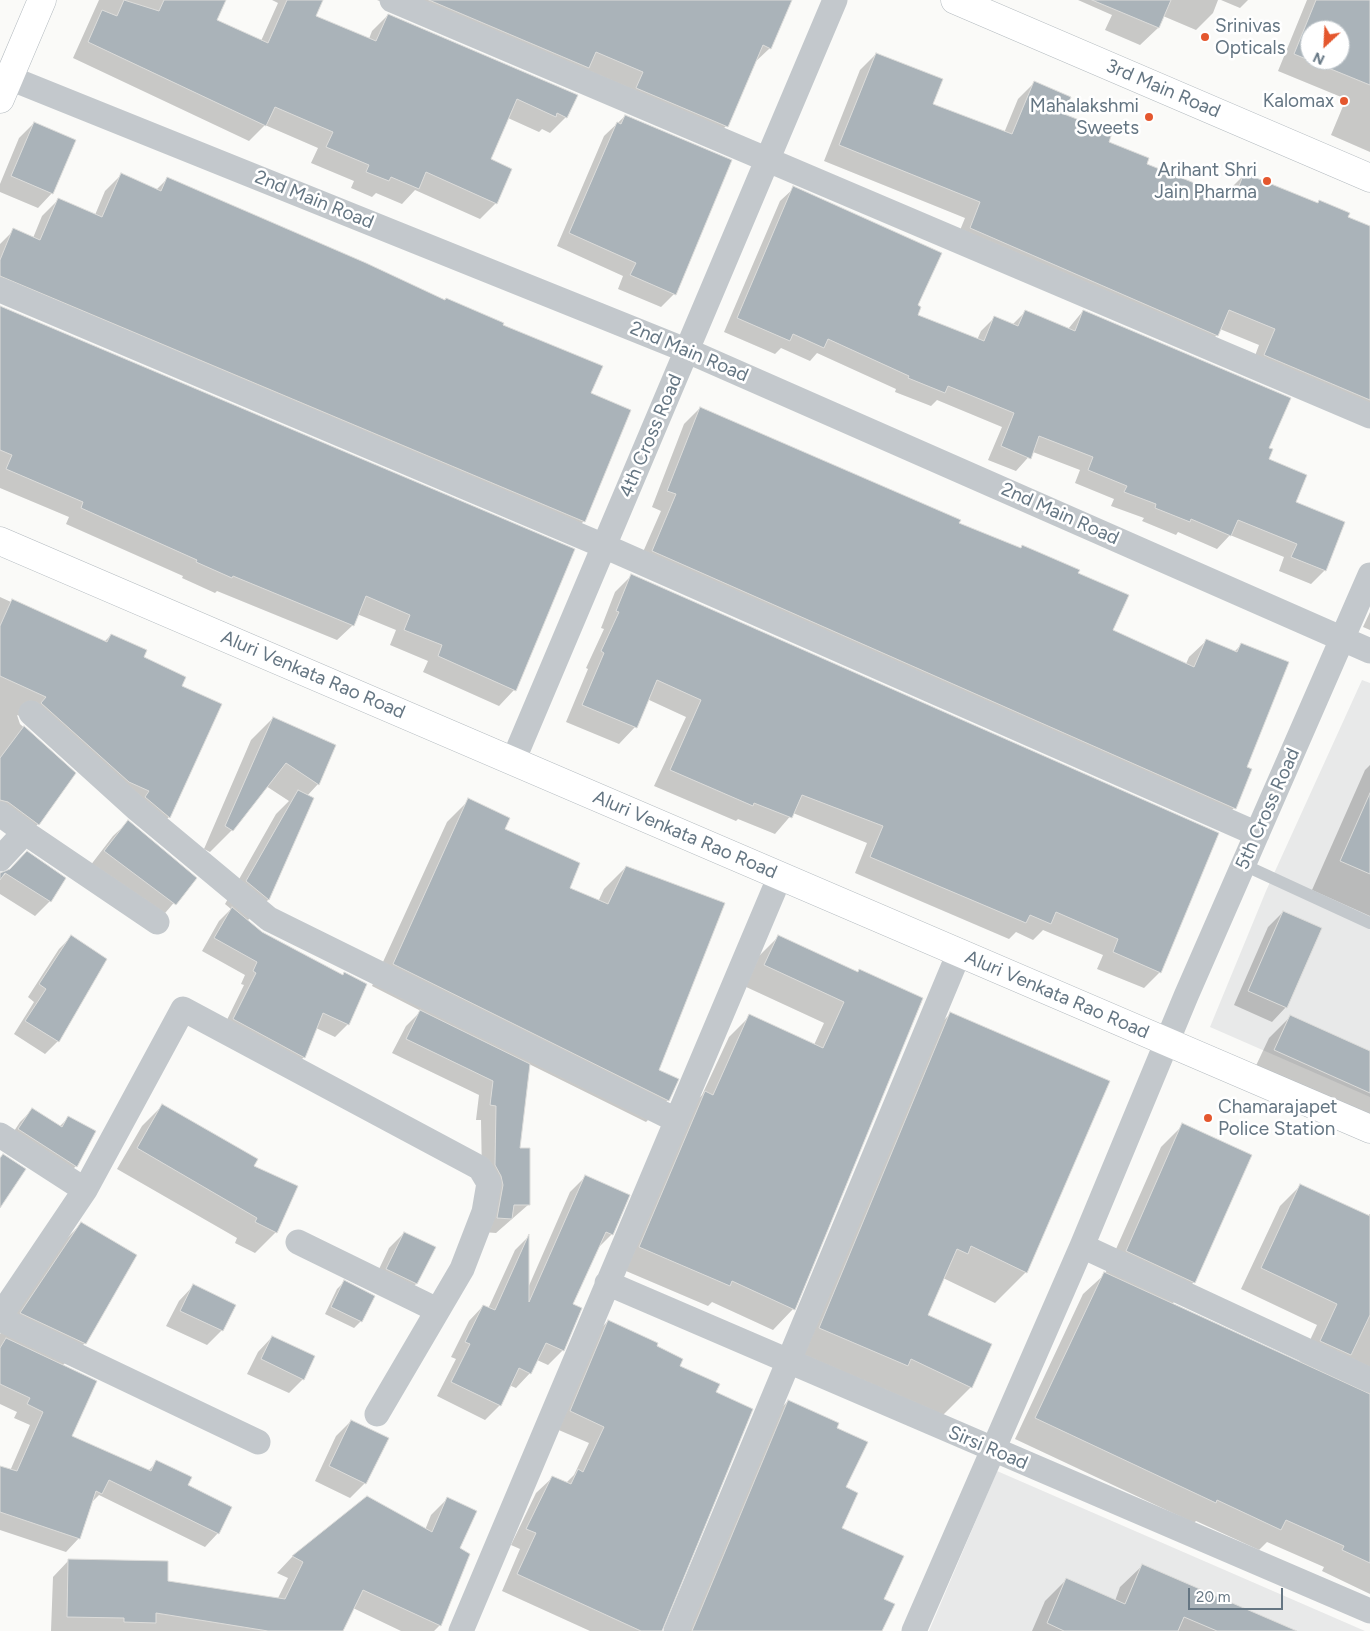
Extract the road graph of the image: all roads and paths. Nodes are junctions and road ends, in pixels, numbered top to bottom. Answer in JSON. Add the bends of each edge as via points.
{"nodes":[{"id":1,"x":42,"y":0,"type":"edge"},
{"id":2,"x":392,"y":0,"type":"edge"},
{"id":3,"x":835,"y":0,"type":"edge"},
{"id":4,"x":955,"y":0,"type":"edge"},
{"id":5,"x":3,"y":83,"type":"edge"},
{"id":6,"x":767,"y":161,"type":"junction"},
{"id":7,"x":1370,"y":178,"type":"edge"},
{"id":8,"x":0,"y":290,"type":"edge"},
{"id":9,"x":688,"y":351,"type":"junction"},
{"id":10,"x":1370,"y":416,"type":"edge"},
{"id":11,"x":0,"y":541,"type":"edge"},
{"id":12,"x":604,"y":546,"type":"junction"},
{"id":13,"x":1370,"y":575,"type":"edge"},
{"id":14,"x":1343,"y":638,"type":"junction"},
{"id":15,"x":1370,"y":651,"type":"edge"},
{"id":16,"x":30,"y":713,"type":"dead end"},
{"id":17,"x":514,"y":761,"type":"junction"},
{"id":18,"x":0,"y":814,"type":"edge"},
{"id":19,"x":25,"y":832,"type":"junction"},
{"id":20,"x":1257,"y":834,"type":"junction"},
{"id":21,"x":0,"y":859,"type":"edge"},
{"id":22,"x":1244,"y":864,"type":"junction"},
{"id":23,"x":780,"y":876,"type":"junction"},
{"id":24,"x":157,"y":922,"type":"dead end"},
{"id":25,"x":1370,"y":923,"type":"edge"},
{"id":26,"x":959,"y":953,"type":"junction"},
{"id":27,"x":1167,"y":1042,"type":"junction"},
{"id":28,"x":676,"y":1120,"type":"junction"},
{"id":29,"x":1370,"y":1130,"type":"edge"},
{"id":30,"x":0,"y":1135,"type":"edge"},
{"id":31,"x":85,"y":1190,"type":"junction"},
{"id":32,"x":298,"y":1242,"type":"dead end"},
{"id":33,"x":1082,"y":1246,"type":"junction"},
{"id":34,"x":607,"y":1283,"type":"junction"},
{"id":35,"x":437,"y":1310,"type":"junction"},
{"id":36,"x":0,"y":1317,"type":"edge"},
{"id":37,"x":787,"y":1362,"type":"junction"},
{"id":38,"x":1370,"y":1380,"type":"edge"},
{"id":39,"x":377,"y":1414,"type":"dead end"},
{"id":40,"x":258,"y":1442,"type":"dead end"},
{"id":41,"x":994,"y":1451,"type":"junction"},
{"id":42,"x":1370,"y":1611,"type":"edge"},
{"id":43,"x":461,"y":1631,"type":"edge"},
{"id":44,"x":676,"y":1631,"type":"edge"},
{"id":45,"x":914,"y":1631,"type":"edge"}],
"edges":[{"from":1,"to":5,"type":"main road"},
{"from":2,"to":6,"type":"street"},
{"from":3,"to":6,"type":"street","name":"4th Cross Road"},
{"from":4,"to":7,"type":"main road","name":"3rd Main Road"},
{"from":5,"to":9,"type":"street","name":"2nd Main Road"},
{"from":6,"to":9,"type":"street","name":"4th Cross Road"},
{"from":6,"to":10,"type":"street"},
{"from":8,"to":12,"type":"street"},
{"from":9,"to":12,"type":"street","name":"4th Cross Road"},
{"from":9,"to":14,"type":"street","name":"2nd Main Road"},
{"from":11,"to":17,"type":"main road","name":"Aluri Venkata Rao Road"},
{"from":12,"to":17,"type":"street","name":"4th Cross Road"},
{"from":12,"to":20,"type":"street"},
{"from":13,"to":14,"type":"street","name":"5th Cross Road"},
{"from":14,"to":15,"type":"street","name":"2nd Main Road"},
{"from":14,"to":20,"type":"street","name":"5th Cross Road"},
{"from":16,"to":28,"type":"street","via":[[138,810],[269,919]]},
{"from":17,"to":23,"type":"main road","name":"Aluri Venkata Rao Road"},
{"from":18,"to":19,"type":"street"},
{"from":19,"to":21,"type":"street"},
{"from":19,"to":24,"type":"street"},
{"from":20,"to":22,"type":"street","name":"5th Cross Road"},
{"from":22,"to":25,"type":"lane"},
{"from":22,"to":27,"type":"street","name":"5th Cross Road"},
{"from":23,"to":26,"type":"main road","name":"Aluri Venkata Rao Road"},
{"from":23,"to":28,"type":"street"},
{"from":26,"to":27,"type":"main road","name":"Aluri Venkata Rao Road"},
{"from":26,"to":37,"type":"street"},
{"from":27,"to":29,"type":"main road","name":"Aluri Venkata Rao Road"},
{"from":27,"to":33,"type":"street","name":"5th Cross Road"},
{"from":28,"to":34,"type":"street"},
{"from":30,"to":31,"type":"street"},
{"from":31,"to":35,"type":"street","via":[[183,1009],[480,1168],[489,1183],[484,1212],[462,1269]]},
{"from":31,"to":36,"type":"street"},
{"from":32,"to":35,"type":"street"},
{"from":33,"to":38,"type":"street"},
{"from":33,"to":41,"type":"street","name":"5th Cross Road"},
{"from":34,"to":37,"type":"street","name":"Sirsi Road"},
{"from":34,"to":43,"type":"street"},
{"from":35,"to":39,"type":"street"},
{"from":36,"to":40,"type":"street"},
{"from":37,"to":41,"type":"street","name":"Sirsi Road"},
{"from":37,"to":44,"type":"street"},
{"from":41,"to":42,"type":"street","name":"Sirsi Road"},
{"from":41,"to":45,"type":"street","name":"5th Cross Road"}]}
